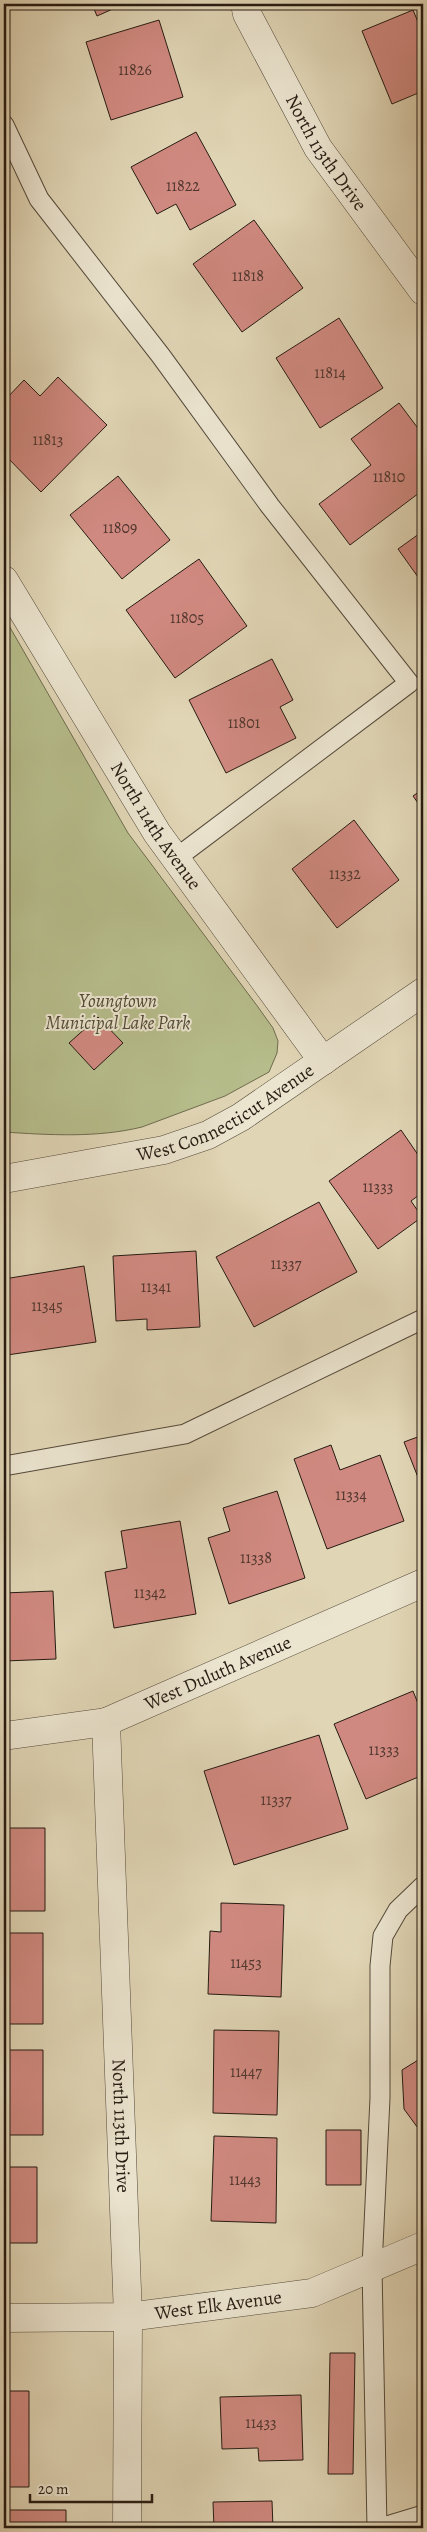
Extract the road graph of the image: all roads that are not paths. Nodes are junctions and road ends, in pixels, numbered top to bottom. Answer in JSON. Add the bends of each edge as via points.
{"nodes":[{"id":1,"x":245,"y":4,"type":"edge"},
{"id":2,"x":4,"y":125,"type":"edge"},
{"id":3,"x":423,"y":291,"type":"edge"},
{"id":4,"x":4,"y":580,"type":"edge"},
{"id":5,"x":416,"y":678,"type":"edge"},
{"id":6,"x":174,"y":859,"type":"junction"},
{"id":7,"x":423,"y":992,"type":"edge"},
{"id":8,"x":323,"y":1061,"type":"junction"},
{"id":9,"x":4,"y":1180,"type":"edge"},
{"id":10,"x":423,"y":1319,"type":"edge"},
{"id":11,"x":4,"y":1466,"type":"edge"},
{"id":12,"x":423,"y":1583,"type":"edge"},
{"id":13,"x":106,"y":1722,"type":"junction"},
{"id":14,"x":4,"y":1736,"type":"edge"},
{"id":15,"x":423,"y":1886,"type":"edge"},
{"id":16,"x":423,"y":2246,"type":"edge"},
{"id":17,"x":372,"y":2267,"type":"junction"},
{"id":18,"x":128,"y":2317,"type":"junction"},
{"id":19,"x":4,"y":2318,"type":"edge"},
{"id":20,"x":423,"y":2515,"type":"edge"},
{"id":21,"x":127,"y":2528,"type":"edge"},
{"id":22,"x":379,"y":2528,"type":"edge"}],
"edges":[{"from":1,"to":3,"type":"street","name":"North 113th Drive","via":[[247,14],[318,148]]},
{"from":2,"to":5,"type":"lane","via":[[38,199],[161,356],[270,506]]},
{"from":4,"to":6,"type":"street","name":"North 114th Avenue"},
{"from":5,"to":6,"type":"lane"},
{"from":6,"to":8,"type":"street","name":"North 114th Avenue"},
{"from":7,"to":8,"type":"street","name":"West Connecticut Avenue"},
{"from":8,"to":9,"type":"street","name":"West Connecticut Avenue","via":[[240,1117],[208,1134],[164,1150]]},
{"from":10,"to":11,"type":"lane","via":[[185,1434]]},
{"from":12,"to":13,"type":"street","name":"West Duluth Avenue"},
{"from":13,"to":14,"type":"street","name":"West Duluth Avenue"},
{"from":13,"to":18,"type":"street","name":"North 113th Drive"},
{"from":15,"to":17,"type":"lane","via":[[398,1910],[383,1936]]},
{"from":16,"to":17,"type":"street","name":"West Elk Avenue"},
{"from":17,"to":18,"type":"street","name":"West Elk Avenue","via":[[312,2293]]},
{"from":17,"to":22,"type":"lane"},
{"from":18,"to":19,"type":"street","name":"West Elk Avenue"},
{"from":18,"to":21,"type":"street","name":"North 113th Drive"},
{"from":20,"to":22,"type":"lane"}]}
